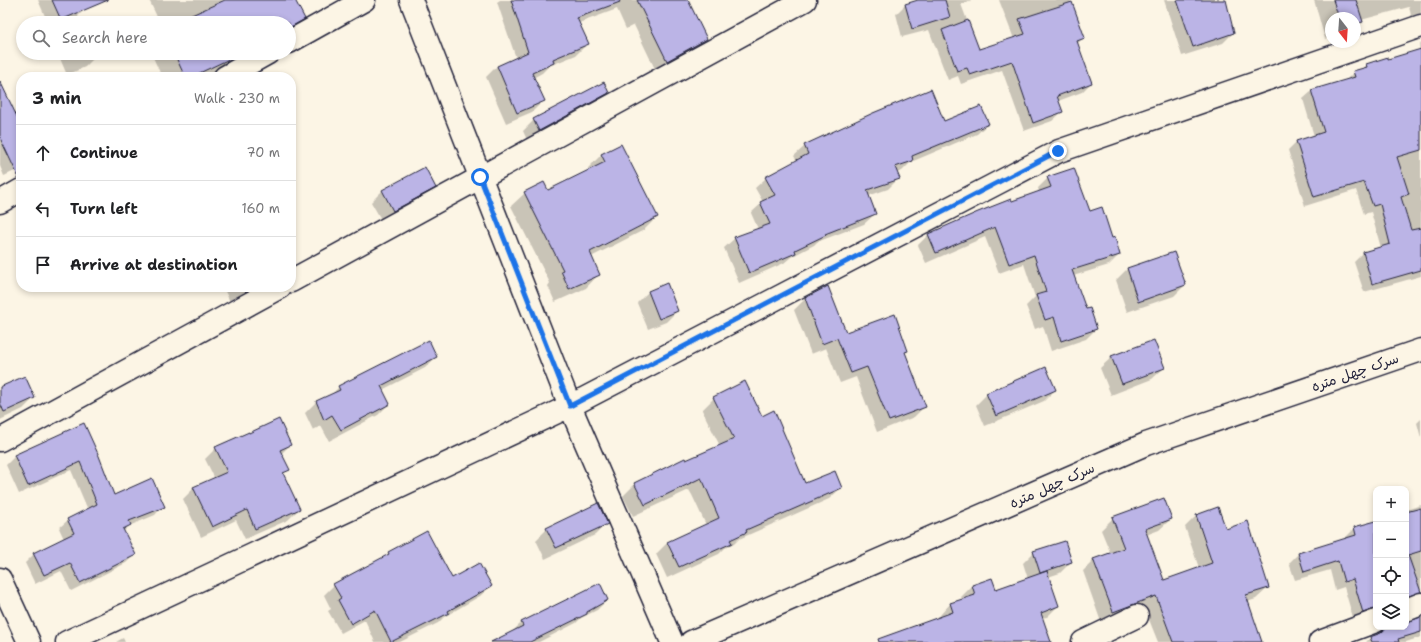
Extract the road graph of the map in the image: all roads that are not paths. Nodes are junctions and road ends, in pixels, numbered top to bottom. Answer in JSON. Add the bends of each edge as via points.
{"nodes":[{"id":1,"x":364,"y":0,"type":"edge"},
{"id":2,"x":411,"y":0,"type":"edge"},
{"id":3,"x":805,"y":0,"type":"edge"},
{"id":4,"x":1421,"y":26,"type":"edge"},
{"id":5,"x":296,"y":38,"type":"edge"},
{"id":6,"x":255,"y":60,"type":"edge"},
{"id":7,"x":234,"y":72,"type":"edge"},
{"id":8,"x":480,"y":177,"type":"junction"},
{"id":9,"x":16,"y":193,"type":"edge"},
{"id":10,"x":0,"y":202,"type":"edge"},
{"id":11,"x":296,"y":278,"type":"edge"},
{"id":12,"x":271,"y":292,"type":"edge"},
{"id":13,"x":1421,"y":350,"type":"edge"},
{"id":14,"x":570,"y":406,"type":"junction"},
{"id":15,"x":0,"y":440,"type":"edge"},
{"id":16,"x":0,"y":579,"type":"edge"},
{"id":17,"x":1421,"y":604,"type":"edge"},
{"id":18,"x":1409,"y":609,"type":"edge"},
{"id":19,"x":1137,"y":616,"type":"dead end"},
{"id":20,"x":1373,"y":622,"type":"edge"},
{"id":21,"x":29,"y":642,"type":"edge"},
{"id":22,"x":67,"y":642,"type":"edge"},
{"id":23,"x":672,"y":642,"type":"edge"},
{"id":24,"x":691,"y":642,"type":"edge"},
{"id":25,"x":1083,"y":642,"type":"edge"},
{"id":26,"x":1320,"y":642,"type":"edge"}],
"edges":[{"from":1,"to":5,"type":"street"},
{"from":2,"to":8,"type":"street"},
{"from":3,"to":8,"type":"street"},
{"from":4,"to":14,"type":"street","via":[[1058,151]]},
{"from":6,"to":7,"type":"street"},
{"from":8,"to":11,"type":"street"},
{"from":8,"to":14,"type":"street"},
{"from":9,"to":10,"type":"street"},
{"from":12,"to":15,"type":"street"},
{"from":13,"to":24,"type":"street","name":"سرک چهل متره","via":[[1146,444]]},
{"from":14,"to":22,"type":"street"},
{"from":14,"to":23,"type":"street"},
{"from":16,"to":21,"type":"street"},
{"from":17,"to":18,"type":"street"},
{"from":19,"to":25,"type":"street"},
{"from":20,"to":26,"type":"street"}]}
